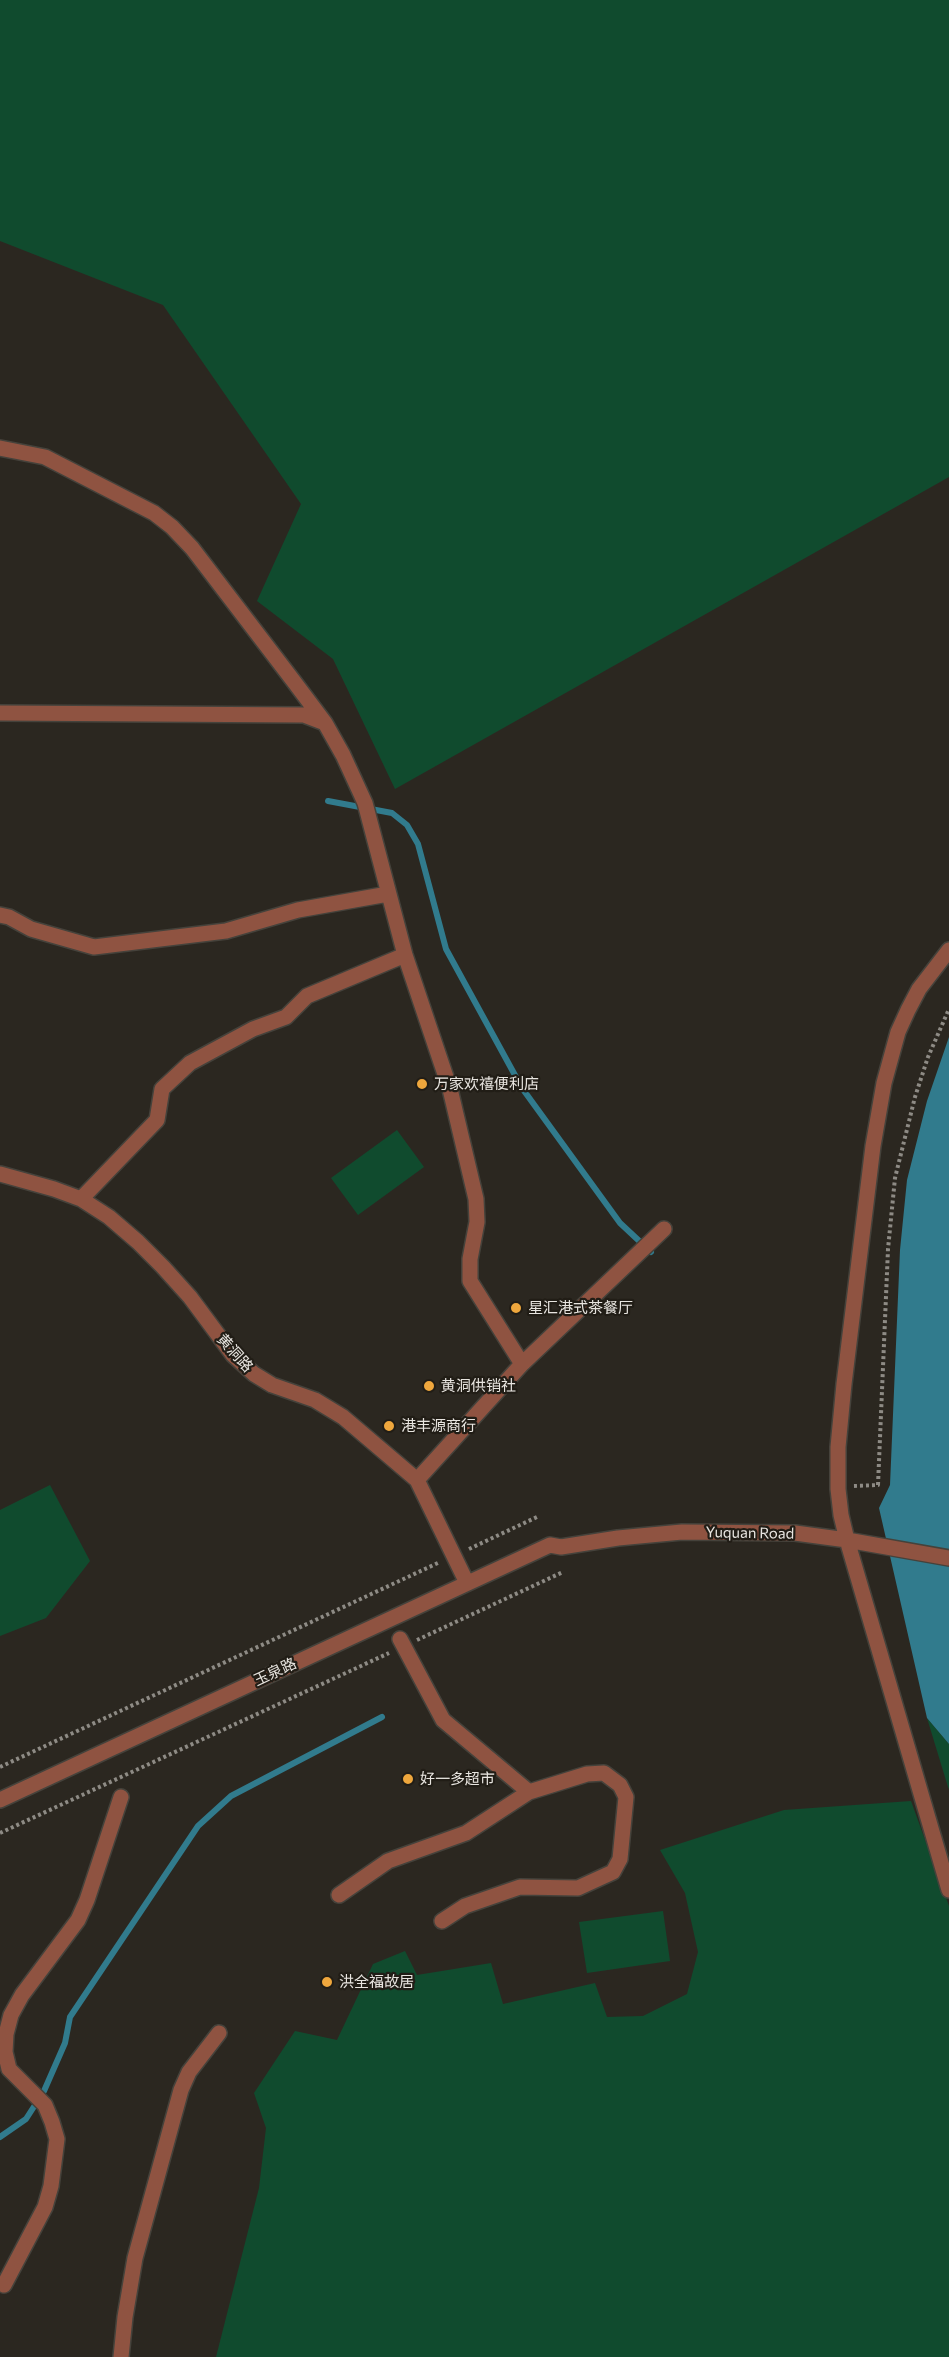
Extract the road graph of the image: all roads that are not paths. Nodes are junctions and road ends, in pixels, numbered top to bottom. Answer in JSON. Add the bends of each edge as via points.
{"nodes":[{"id":1,"x":0,"y":448,"type":"edge"},
{"id":2,"x":0,"y":713,"type":"edge"},
{"id":3,"x":325,"y":723,"type":"junction"},
{"id":4,"x":388,"y":894,"type":"junction"},
{"id":5,"x":0,"y":915,"type":"edge"},
{"id":6,"x":949,"y":950,"type":"edge"},
{"id":7,"x":405,"y":955,"type":"junction"},
{"id":8,"x":0,"y":1174,"type":"edge"},
{"id":9,"x":81,"y":1200,"type":"junction"},
{"id":10,"x":664,"y":1229,"type":"dead end"},
{"id":11,"x":522,"y":1364,"type":"junction"},
{"id":12,"x":417,"y":1480,"type":"junction"},
{"id":13,"x":847,"y":1540,"type":"junction"},
{"id":14,"x":949,"y":1558,"type":"edge"},
{"id":15,"x":467,"y":1583,"type":"junction"},
{"id":16,"x":406,"y":1640,"type":"road end"},
{"id":17,"x":529,"y":1792,"type":"junction"},
{"id":18,"x":121,"y":1797,"type":"dead end"},
{"id":19,"x":0,"y":1800,"type":"edge"},
{"id":20,"x":949,"y":1890,"type":"edge"},
{"id":21,"x":339,"y":1896,"type":"dead end"},
{"id":22,"x":442,"y":1921,"type":"dead end"},
{"id":23,"x":219,"y":2033,"type":"dead end"},
{"id":24,"x":3,"y":2285,"type":"dead end"},
{"id":25,"x":121,"y":2357,"type":"edge"}],
"edges":[{"from":1,"to":3,"type":"street","via":[[45,457],[154,513],[172,528],[192,548]]},
{"from":2,"to":3,"type":"street","via":[[304,715]]},
{"from":3,"to":4,"type":"street","via":[[365,803]]},
{"from":4,"to":5,"type":"street","via":[[298,909],[226,931],[94,947],[31,929]]},
{"from":4,"to":7,"type":"street"},
{"from":6,"to":13,"type":"street","via":[[919,989],[898,1032],[884,1083],[838,1447],[838,1489]]},
{"from":7,"to":9,"type":"street","via":[[307,996],[286,1017],[253,1029],[190,1063],[162,1089],[158,1120]]},
{"from":7,"to":11,"type":"street","via":[[450,1089],[476,1199],[470,1281]]},
{"from":8,"to":9,"type":"street","name":"黄洞路"},
{"from":9,"to":12,"type":"street","name":"黄洞路","via":[[138,1242],[254,1374],[272,1385],[315,1400],[343,1417]]},
{"from":10,"to":11,"type":"street"},
{"from":11,"to":12,"type":"street"},
{"from":12,"to":15,"type":"street","name":"黄洞路"},
{"from":13,"to":14,"type":"street","name":"Yuquan Road"},
{"from":13,"to":15,"type":"street","name":"Yuquan Road","via":[[795,1533],[682,1532],[561,1547],[550,1545]]},
{"from":13,"to":20,"type":"street"},
{"from":15,"to":19,"type":"street","name":"玉泉路"},
{"from":16,"to":17,"type":"street","via":[[443,1720]]},
{"from":17,"to":21,"type":"street","via":[[466,1833],[388,1861]]},
{"from":17,"to":22,"type":"street","via":[[587,1774],[604,1773],[620,1785],[626,1797],[620,1859],[613,1872],[578,1888],[520,1887],[465,1906]]},
{"from":18,"to":24,"type":"street","via":[[78,1920],[22,1995],[6,2034],[9,2069],[45,2105],[57,2139],[45,2207]]},
{"from":23,"to":25,"type":"street","via":[[189,2072],[178,2100],[135,2258]]}]}
